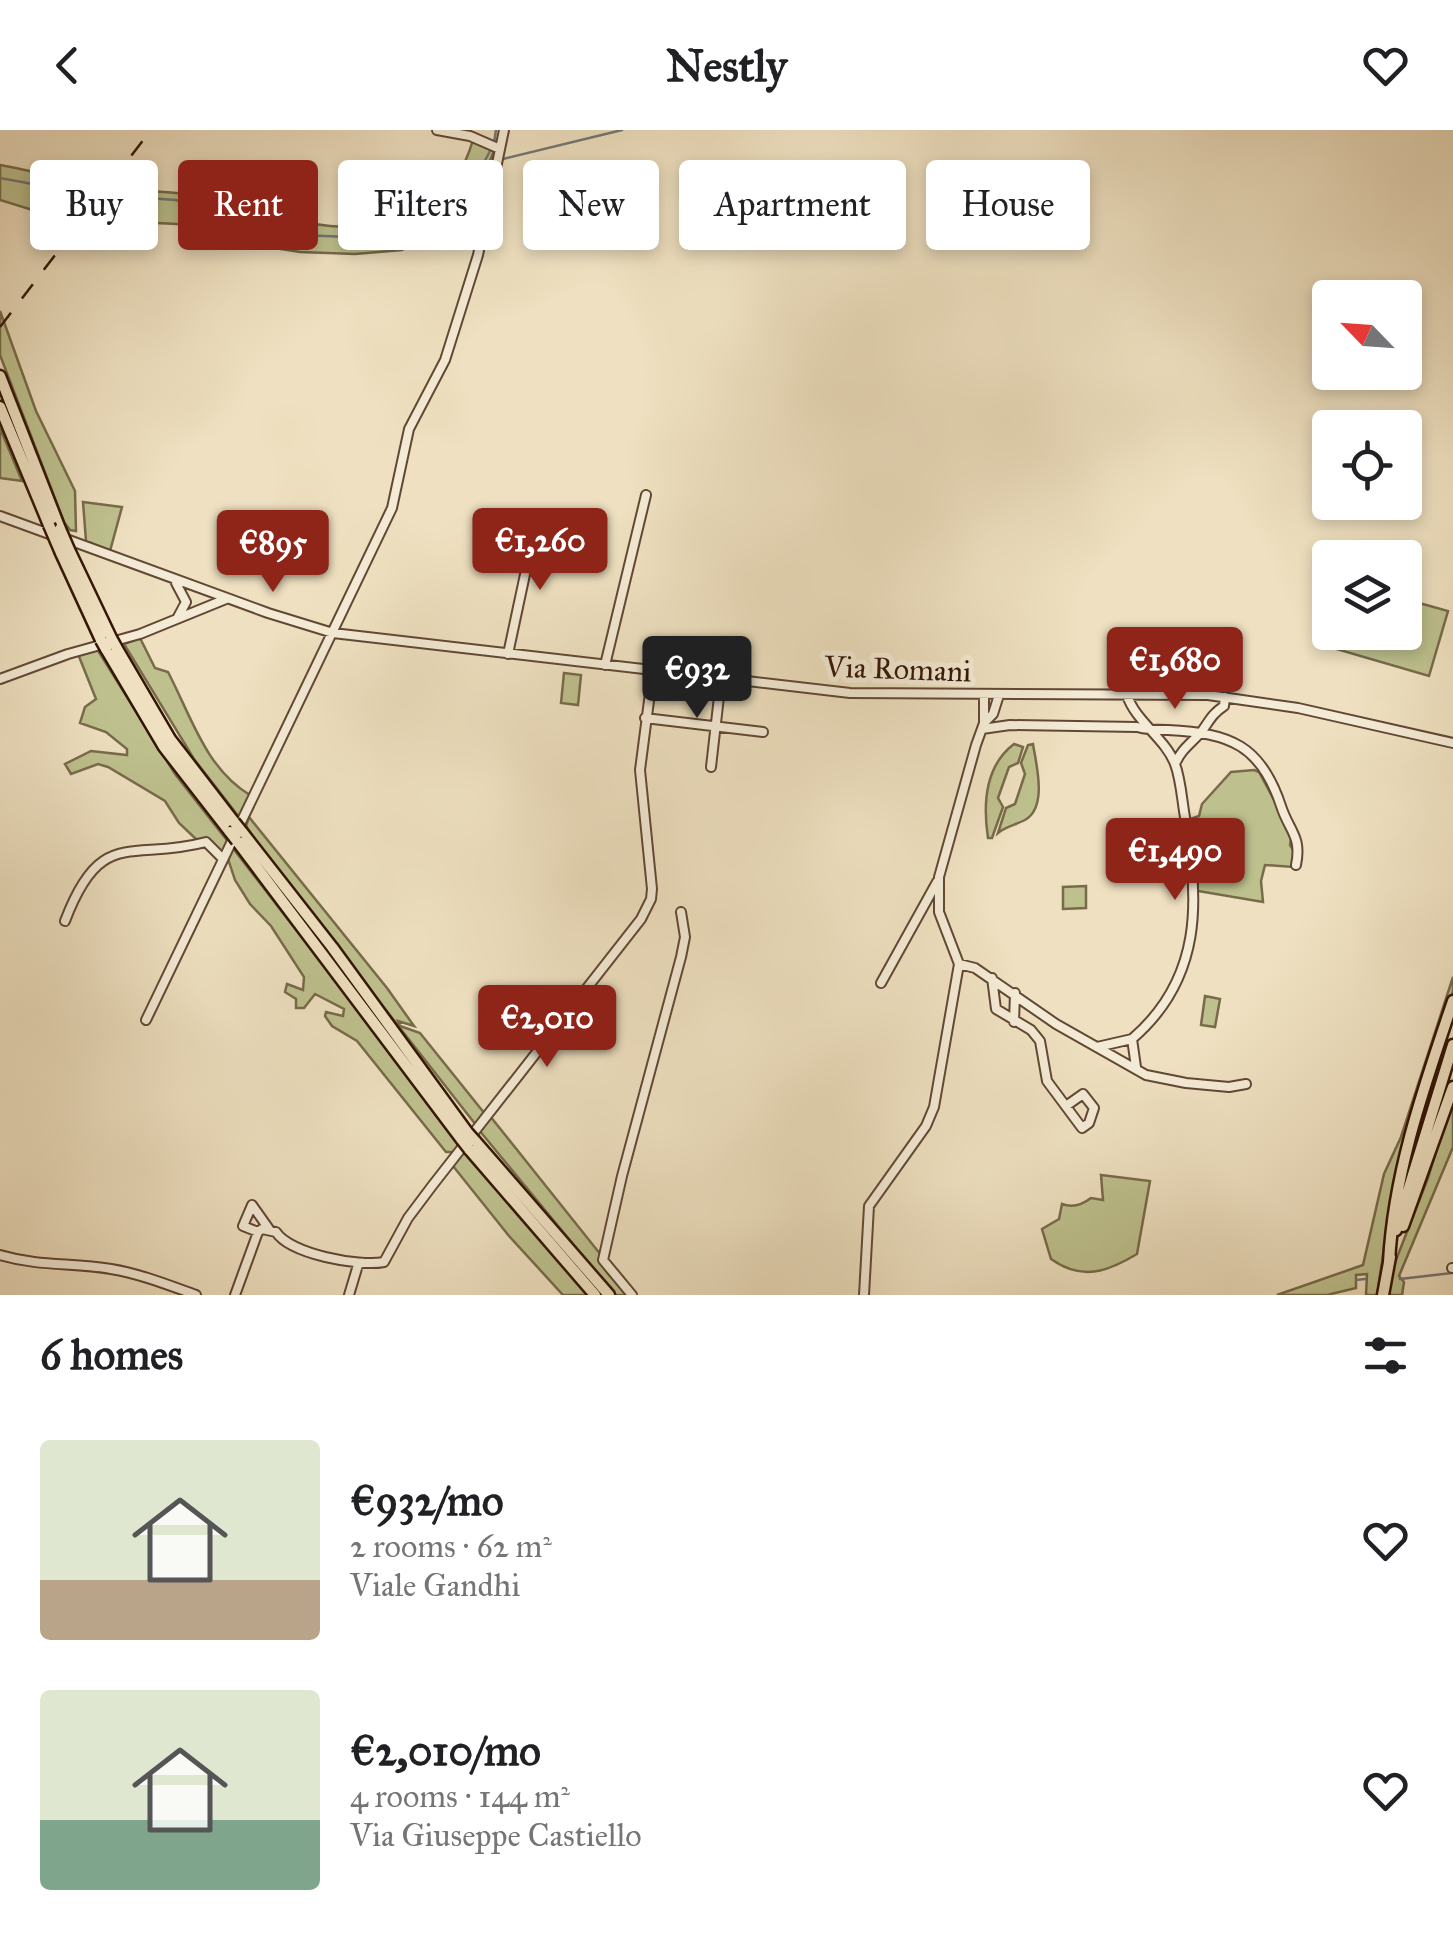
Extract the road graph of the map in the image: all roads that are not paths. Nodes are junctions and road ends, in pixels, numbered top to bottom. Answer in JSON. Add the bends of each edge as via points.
{"nodes":[{"id":1,"x":437,"y":130,"type":"edge"},
{"id":2,"x":504,"y":130,"type":"edge"},
{"id":3,"x":500,"y":149,"type":"junction"},
{"id":4,"x":0,"y":376,"type":"edge"},
{"id":5,"x":0,"y":407,"type":"edge"},
{"id":6,"x":39,"y":489,"type":"junction"},
{"id":7,"x":646,"y":495,"type":"dead end"},
{"id":8,"x":0,"y":516,"type":"edge"},
{"id":9,"x":536,"y":523,"type":"dead end"},
{"id":10,"x":166,"y":576,"type":"junction"},
{"id":11,"x":202,"y":589,"type":"junction"},
{"id":12,"x":228,"y":599,"type":"junction"},
{"id":13,"x":186,"y":607,"type":"junction"},
{"id":14,"x":197,"y":611,"type":"junction"},
{"id":15,"x":174,"y":620,"type":"junction"},
{"id":16,"x":333,"y":633,"type":"junction"},
{"id":17,"x":508,"y":654,"type":"junction"},
{"id":18,"x":605,"y":666,"type":"junction"},
{"id":19,"x":653,"y":670,"type":"junction"},
{"id":20,"x":722,"y":678,"type":"junction"},
{"id":21,"x":0,"y":679,"type":"edge"},
{"id":22,"x":999,"y":694,"type":"junction"},
{"id":23,"x":984,"y":695,"type":"junction"},
{"id":24,"x":1127,"y":695,"type":"junction"},
{"id":25,"x":1226,"y":697,"type":"junction"},
{"id":26,"x":993,"y":714,"type":"junction"},
{"id":27,"x":645,"y":718,"type":"junction"},
{"id":28,"x":715,"y":725,"type":"junction"},
{"id":29,"x":1010,"y":725,"type":"junction"},
{"id":30,"x":983,"y":726,"type":"junction"},
{"id":31,"x":764,"y":732,"type":"dead end"},
{"id":32,"x":1154,"y":732,"type":"junction"},
{"id":33,"x":1198,"y":734,"type":"junction"},
{"id":34,"x":1453,"y":743,"type":"edge"},
{"id":35,"x":1175,"y":764,"type":"junction"},
{"id":36,"x":711,"y":767,"type":"dead end"},
{"id":37,"x":223,"y":859,"type":"junction"},
{"id":38,"x":1296,"y":865,"type":"dead end"},
{"id":39,"x":939,"y":877,"type":"junction"},
{"id":40,"x":681,"y":912,"type":"dead end"},
{"id":41,"x":64,"y":922,"type":"dead end"},
{"id":42,"x":959,"y":964,"type":"junction"},
{"id":43,"x":992,"y":978,"type":"junction"},
{"id":44,"x":881,"y":983,"type":"dead end"},
{"id":45,"x":1015,"y":994,"type":"junction"},
{"id":46,"x":1453,"y":1001,"type":"edge"},
{"id":47,"x":146,"y":1020,"type":"dead end"},
{"id":48,"x":1014,"y":1022,"type":"junction"},
{"id":49,"x":1056,"y":1024,"type":"junction"},
{"id":50,"x":1132,"y":1039,"type":"junction"},
{"id":51,"x":1040,"y":1041,"type":"junction"},
{"id":52,"x":1453,"y":1045,"type":"edge"},
{"id":53,"x":1097,"y":1047,"type":"junction"},
{"id":54,"x":1136,"y":1067,"type":"junction"},
{"id":55,"x":1246,"y":1084,"type":"dead end"},
{"id":56,"x":1453,"y":1088,"type":"edge"},
{"id":57,"x":1066,"y":1106,"type":"dead end"},
{"id":58,"x":468,"y":1140,"type":"junction"},
{"id":59,"x":269,"y":1229,"type":"junction"},
{"id":60,"x":258,"y":1232,"type":"junction"},
{"id":61,"x":1392,"y":1249,"type":"junction"},
{"id":62,"x":0,"y":1255,"type":"edge"},
{"id":63,"x":364,"y":1262,"type":"junction"},
{"id":64,"x":1389,"y":1262,"type":"junction"},
{"id":65,"x":196,"y":1295,"type":"edge"},
{"id":66,"x":235,"y":1295,"type":"edge"},
{"id":67,"x":349,"y":1295,"type":"edge"},
{"id":68,"x":594,"y":1295,"type":"edge"},
{"id":69,"x":609,"y":1295,"type":"edge"},
{"id":70,"x":632,"y":1295,"type":"edge"},
{"id":71,"x":864,"y":1295,"type":"edge"},
{"id":72,"x":1383,"y":1295,"type":"edge"}],
"edges":[{"from":1,"to":3,"type":"street"},
{"from":2,"to":3,"type":"street"},
{"from":3,"to":16,"type":"street","via":[[478,255],[445,360],[412,422],[392,508]]},
{"from":4,"to":6,"type":"highway"},
{"from":5,"to":6,"type":"highway"},
{"from":6,"to":58,"type":"highway","bridge":true,"via":[[108,643],[164,747]]},
{"from":7,"to":18,"type":"street"},
{"from":8,"to":10,"type":"street","name":"Via Romani"},
{"from":9,"to":17,"type":"street"},
{"from":10,"to":11,"type":"street","name":"Via Romani"},
{"from":10,"to":13,"type":"street","via":[[183,592]]},
{"from":11,"to":12,"type":"street","name":"Via Romani"},
{"from":11,"to":13,"type":"street"},
{"from":11,"to":14,"type":"street"},
{"from":12,"to":14,"type":"street"},
{"from":12,"to":16,"type":"street","name":"Via Romani"},
{"from":13,"to":15,"type":"street"},
{"from":14,"to":15,"type":"street"},
{"from":15,"to":21,"type":"street"},
{"from":16,"to":17,"type":"street","name":"Via Romani"},
{"from":16,"to":37,"type":"street"},
{"from":17,"to":18,"type":"street","name":"Via Romani"},
{"from":18,"to":19,"type":"street","name":"Via Romani"},
{"from":19,"to":20,"type":"street","name":"Via Romani"},
{"from":19,"to":27,"type":"street"},
{"from":20,"to":23,"type":"street","name":"Via Romani","via":[[850,692]]},
{"from":20,"to":28,"type":"street"},
{"from":22,"to":23,"type":"street","name":"Via Romani"},
{"from":22,"to":24,"type":"street","name":"Via Romani"},
{"from":22,"to":26,"type":"street"},
{"from":23,"to":30,"type":"street"},
{"from":24,"to":25,"type":"street","name":"Via Romani"},
{"from":24,"to":32,"type":"street"},
{"from":25,"to":33,"type":"street"},
{"from":25,"to":34,"type":"street","name":"Via Romani"},
{"from":26,"to":29,"type":"street"},
{"from":26,"to":30,"type":"street"},
{"from":27,"to":28,"type":"street"},
{"from":27,"to":63,"type":"street","via":[[640,770],[652,899],[642,920],[432,1186],[384,1262]]},
{"from":28,"to":31,"type":"street"},
{"from":28,"to":36,"type":"street"},
{"from":29,"to":30,"type":"street"},
{"from":29,"to":32,"type":"street"},
{"from":30,"to":39,"type":"street"},
{"from":32,"to":33,"type":"street"},
{"from":32,"to":35,"type":"street"},
{"from":33,"to":35,"type":"street"},
{"from":33,"to":38,"type":"street","via":[[1233,740],[1265,767],[1298,842]]},
{"from":35,"to":50,"type":"street","via":[[1193,868],[1192,930],[1177,986]]},
{"from":37,"to":41,"type":"street","via":[[206,842],[109,857],[74,895]]},
{"from":37,"to":47,"type":"street"},
{"from":39,"to":42,"type":"street","via":[[938,912]]},
{"from":39,"to":44,"type":"street"},
{"from":40,"to":70,"type":"street","via":[[681,957],[603,1260]]},
{"from":42,"to":43,"type":"street"},
{"from":42,"to":71,"type":"street","via":[[934,1108],[869,1206]]},
{"from":43,"to":45,"type":"street"},
{"from":43,"to":48,"type":"street","via":[[996,1009]]},
{"from":45,"to":48,"type":"street"},
{"from":45,"to":49,"type":"street"},
{"from":46,"to":64,"type":"highway","via":[[1400,1169]]},
{"from":48,"to":51,"type":"street"},
{"from":49,"to":51,"type":"street"},
{"from":49,"to":53,"type":"street"},
{"from":50,"to":53,"type":"street"},
{"from":50,"to":54,"type":"street"},
{"from":51,"to":57,"type":"street","via":[[1047,1081]]},
{"from":52,"to":61,"type":"highway"},
{"from":53,"to":54,"type":"street"},
{"from":54,"to":55,"type":"street","via":[[1166,1080]]},
{"from":56,"to":61,"type":"highway"},
{"from":58,"to":68,"type":"highway"},
{"from":58,"to":69,"type":"highway"},
{"from":59,"to":60,"type":"street"},
{"from":59,"to":60,"type":"street","via":[[252,1205],[243,1226]]},
{"from":59,"to":63,"type":"street","via":[[314,1254]]},
{"from":60,"to":66,"type":"street"},
{"from":61,"to":64,"type":"highway"},
{"from":62,"to":65,"type":"street","via":[[36,1265],[110,1268]]},
{"from":63,"to":67,"type":"street"},
{"from":64,"to":72,"type":"highway"}]}
